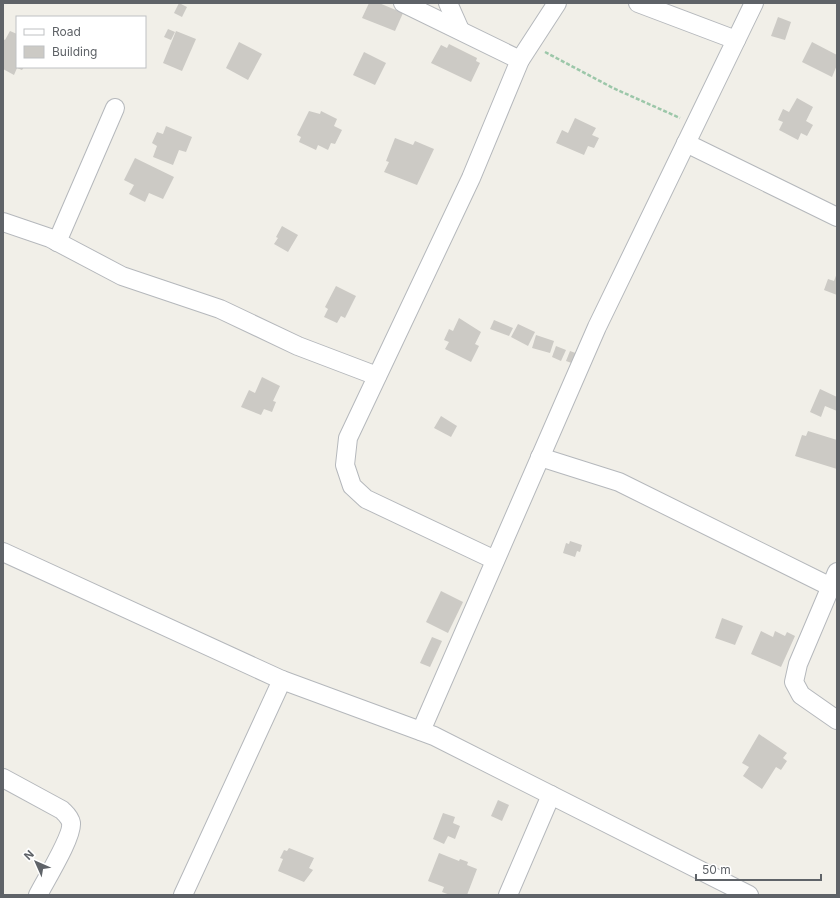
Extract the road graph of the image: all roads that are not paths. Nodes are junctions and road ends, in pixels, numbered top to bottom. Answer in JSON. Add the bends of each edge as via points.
{"nodes":[{"id":1,"x":448,"y":3,"type":"edge"},
{"id":2,"x":557,"y":3,"type":"edge"},
{"id":3,"x":638,"y":3,"type":"edge"},
{"id":4,"x":754,"y":3,"type":"edge"},
{"id":5,"x":413,"y":5,"type":"edge"},
{"id":6,"x":460,"y":30,"type":"junction"},
{"id":7,"x":736,"y":40,"type":"junction"},
{"id":8,"x":520,"y":60,"type":"junction"},
{"id":9,"x":115,"y":108,"type":"dead end"},
{"id":10,"x":686,"y":143,"type":"junction"},
{"id":11,"x":837,"y":217,"type":"edge"},
{"id":12,"x":3,"y":222,"type":"edge"},
{"id":13,"x":57,"y":242,"type":"junction"},
{"id":14,"x":377,"y":376,"type":"junction"},
{"id":15,"x":540,"y":457,"type":"junction"},
{"id":16,"x":3,"y":552,"type":"edge"},
{"id":17,"x":496,"y":560,"type":"junction"},
{"id":18,"x":834,"y":580,"type":"edge"},
{"id":19,"x":282,"y":680,"type":"junction"},
{"id":20,"x":837,"y":720,"type":"edge"},
{"id":21,"x":420,"y":731,"type":"junction"},
{"id":22,"x":3,"y":778,"type":"edge"},
{"id":23,"x":551,"y":795,"type":"junction"},
{"id":24,"x":38,"y":895,"type":"edge"},
{"id":25,"x":183,"y":895,"type":"edge"},
{"id":26,"x":508,"y":895,"type":"edge"},
{"id":27,"x":749,"y":895,"type":"edge"}],
"edges":[{"from":1,"to":6,"type":"street"},
{"from":2,"to":8,"type":"street"},
{"from":3,"to":7,"type":"street"},
{"from":4,"to":7,"type":"street"},
{"from":5,"to":6,"type":"street"},
{"from":6,"to":8,"type":"street"},
{"from":7,"to":10,"type":"street"},
{"from":8,"to":14,"type":"street","via":[[471,178]]},
{"from":9,"to":13,"type":"street"},
{"from":10,"to":11,"type":"street"},
{"from":10,"to":15,"type":"street","via":[[597,327]]},
{"from":12,"to":13,"type":"street"},
{"from":13,"to":14,"type":"street","via":[[122,276],[220,309],[298,346]]},
{"from":14,"to":17,"type":"street","via":[[348,438],[345,465],[352,486],[366,499]]},
{"from":15,"to":17,"type":"street"},
{"from":15,"to":18,"type":"street","via":[[619,482]]},
{"from":16,"to":19,"type":"street"},
{"from":17,"to":21,"type":"street"},
{"from":18,"to":20,"type":"street","via":[[798,664],[794,682],[801,695]]},
{"from":19,"to":21,"type":"street"},
{"from":19,"to":25,"type":"street"},
{"from":21,"to":23,"type":"street"},
{"from":22,"to":24,"type":"street","via":[[62,810],[69,817],[71,824],[61,852]]},
{"from":23,"to":26,"type":"street"},
{"from":23,"to":27,"type":"street"}]}
